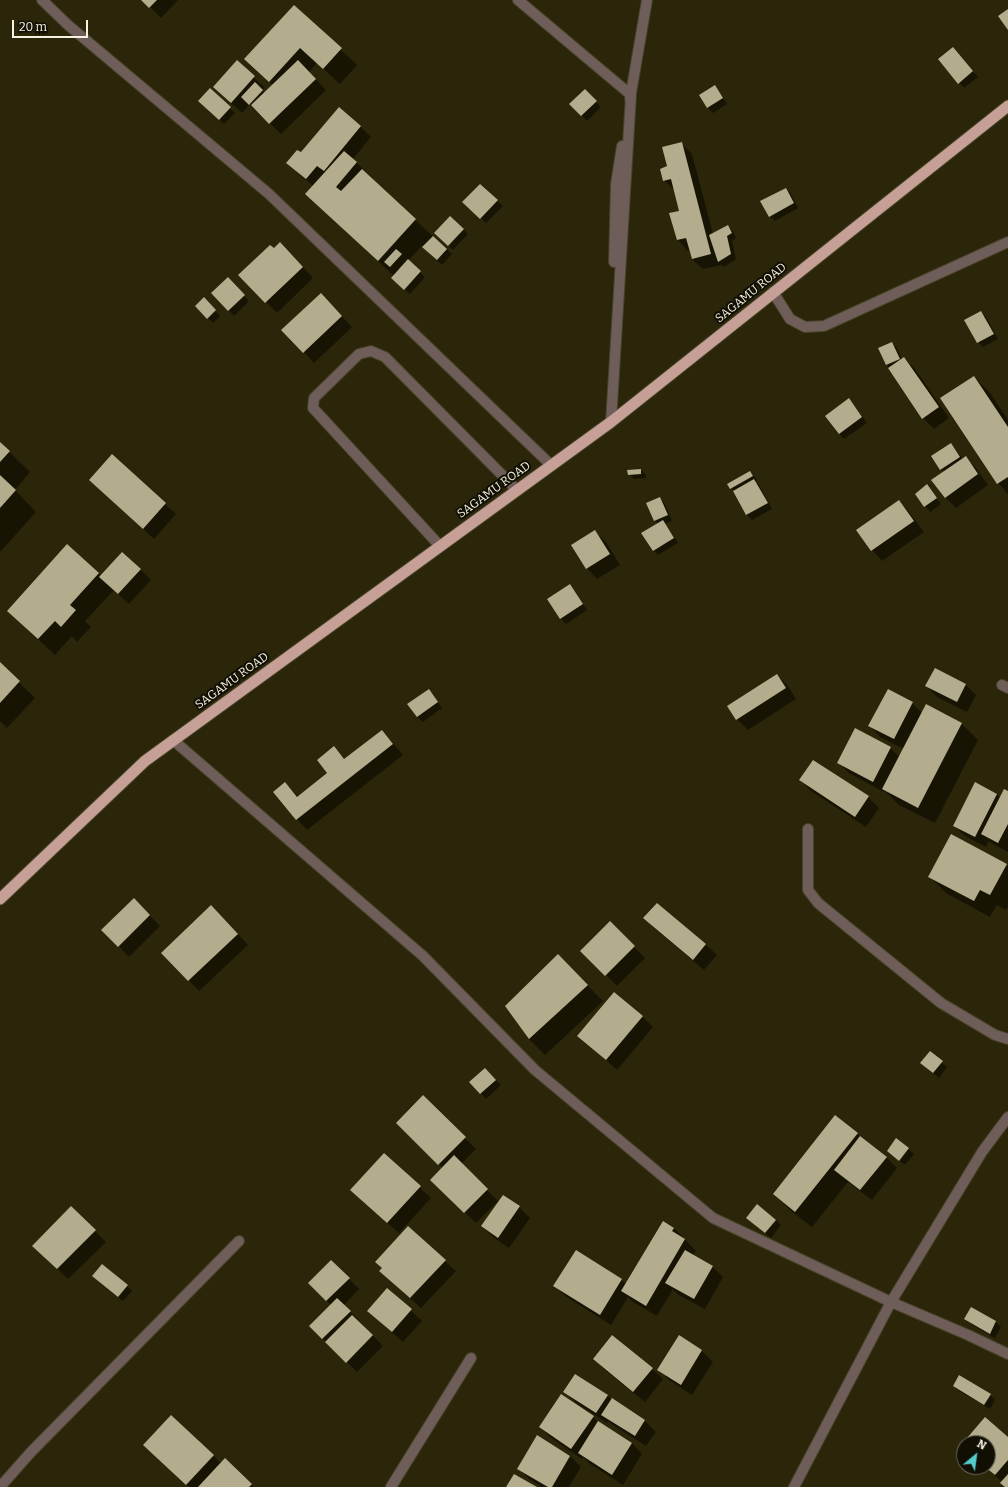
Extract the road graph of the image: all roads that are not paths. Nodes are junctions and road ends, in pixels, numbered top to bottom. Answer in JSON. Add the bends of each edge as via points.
{"nodes":[{"id":1,"x":42,"y":0,"type":"edge"},
{"id":2,"x":518,"y":0,"type":"edge"},
{"id":3,"x":649,"y":1,"type":"edge"},
{"id":4,"x":631,"y":95,"type":"junction"},
{"id":5,"x":1008,"y":106,"type":"edge"},
{"id":6,"x":1008,"y":242,"type":"edge"},
{"id":7,"x":773,"y":292,"type":"junction"},
{"id":8,"x":611,"y":422,"type":"junction"},
{"id":9,"x":551,"y":465,"type":"junction"},
{"id":10,"x":517,"y":490,"type":"junction"},
{"id":11,"x":440,"y":546,"type":"junction"},
{"id":12,"x":173,"y":740,"type":"junction"},
{"id":13,"x":808,"y":829,"type":"dead end"},
{"id":14,"x":0,"y":899,"type":"edge"},
{"id":15,"x":1008,"y":1039,"type":"edge"},
{"id":16,"x":1008,"y":1117,"type":"edge"},
{"id":17,"x":238,"y":1241,"type":"dead end"},
{"id":18,"x":890,"y":1302,"type":"junction"},
{"id":19,"x":1008,"y":1354,"type":"edge"},
{"id":20,"x":471,"y":1358,"type":"dead end"},
{"id":21,"x":0,"y":1487,"type":"edge"},
{"id":22,"x":391,"y":1487,"type":"edge"},
{"id":23,"x":794,"y":1487,"type":"edge"}],
"edges":[{"from":1,"to":9,"type":"street","via":[[68,25],[269,194]]},
{"from":2,"to":4,"type":"street"},
{"from":3,"to":4,"type":"street"},
{"from":4,"to":8,"type":"street","via":[[616,184]]},
{"from":5,"to":7,"type":"highway","name":"SAGAMU ROAD"},
{"from":6,"to":7,"type":"street","via":[[824,326],[805,327],[790,319]]},
{"from":7,"to":8,"type":"highway","name":"SAGAMU ROAD"},
{"from":8,"to":9,"type":"highway","name":"SAGAMU ROAD"},
{"from":9,"to":10,"type":"highway","name":"SAGAMU ROAD"},
{"from":10,"to":11,"type":"highway","name":"SAGAMU ROAD"},
{"from":10,"to":11,"type":"street","via":[[384,357],[371,351],[359,354],[314,398],[313,408]]},
{"from":11,"to":12,"type":"highway","name":"SAGAMU ROAD"},
{"from":12,"to":14,"type":"highway","name":"SAGAMU ROAD","via":[[145,761]]},
{"from":12,"to":18,"type":"street","via":[[423,956],[534,1070],[713,1218]]},
{"from":13,"to":15,"type":"street","via":[[808,890],[818,903],[941,1003]]},
{"from":16,"to":18,"type":"street","via":[[982,1152]]},
{"from":17,"to":21,"type":"street","via":[[31,1452]]},
{"from":18,"to":19,"type":"street"},
{"from":18,"to":23,"type":"street"},
{"from":20,"to":22,"type":"street"}]}
